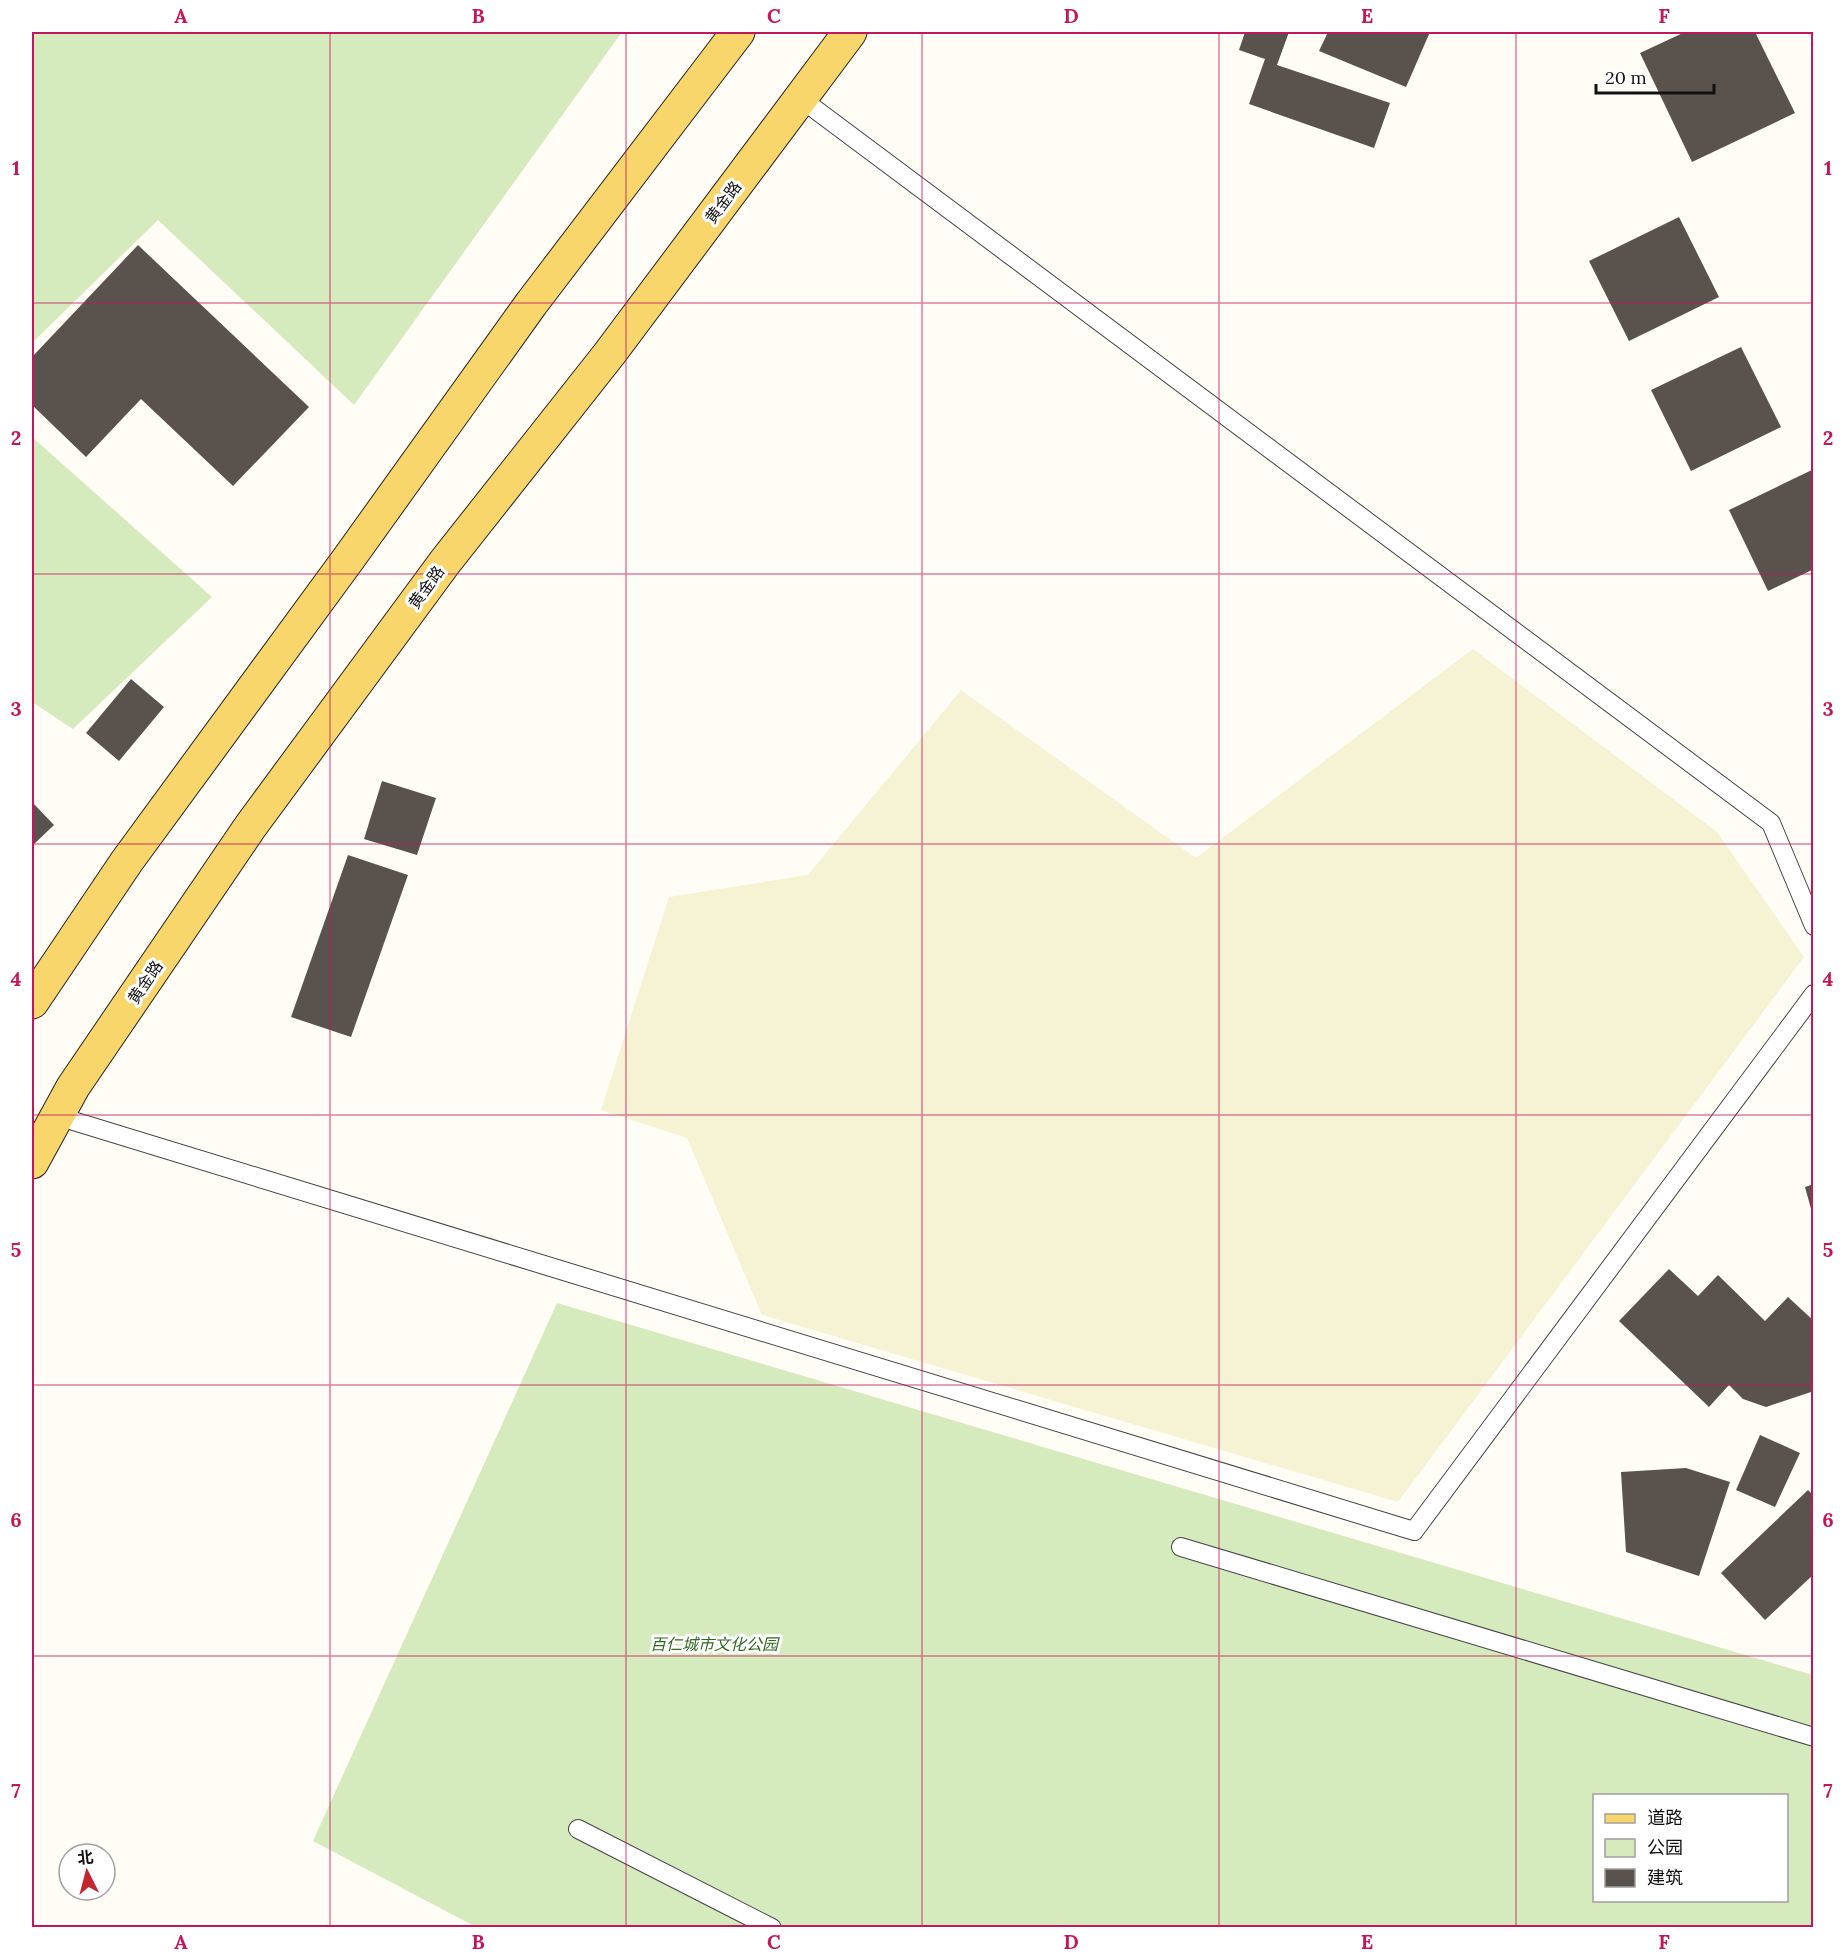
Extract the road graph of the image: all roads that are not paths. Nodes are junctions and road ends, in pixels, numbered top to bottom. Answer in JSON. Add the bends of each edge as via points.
{"nodes":[{"id":1,"x":738,"y":32,"type":"edge"},
{"id":2,"x":849,"y":32,"type":"edge"},
{"id":3,"x":800,"y":98,"type":"junction"},
{"id":4,"x":1814,"y":926,"type":"edge"},
{"id":5,"x":1814,"y":994,"type":"edge"},
{"id":6,"x":32,"y":1002,"type":"edge"},
{"id":7,"x":57,"y":1116,"type":"junction"},
{"id":8,"x":32,"y":1162,"type":"edge"},
{"id":9,"x":1181,"y":1548,"type":"dead end"},
{"id":10,"x":1814,"y":1737,"type":"edge"},
{"id":11,"x":578,"y":1829,"type":"dead end"},
{"id":12,"x":772,"y":1928,"type":"edge"}],
"edges":[{"from":1,"to":6,"type":"main road","via":[[531,304],[127,861]]},
{"from":2,"to":3,"type":"main road","name":"黄金路"},
{"from":3,"to":4,"type":"lane","via":[[1771,823]]},
{"from":3,"to":7,"type":"main road","name":"黄金路","via":[[610,353],[445,562],[250,827]]},
{"from":5,"to":7,"type":"lane","via":[[1414,1531]]},
{"from":7,"to":8,"type":"main road","name":"黄金路"},
{"from":9,"to":10,"type":"lane"},
{"from":11,"to":12,"type":"lane"}]}
